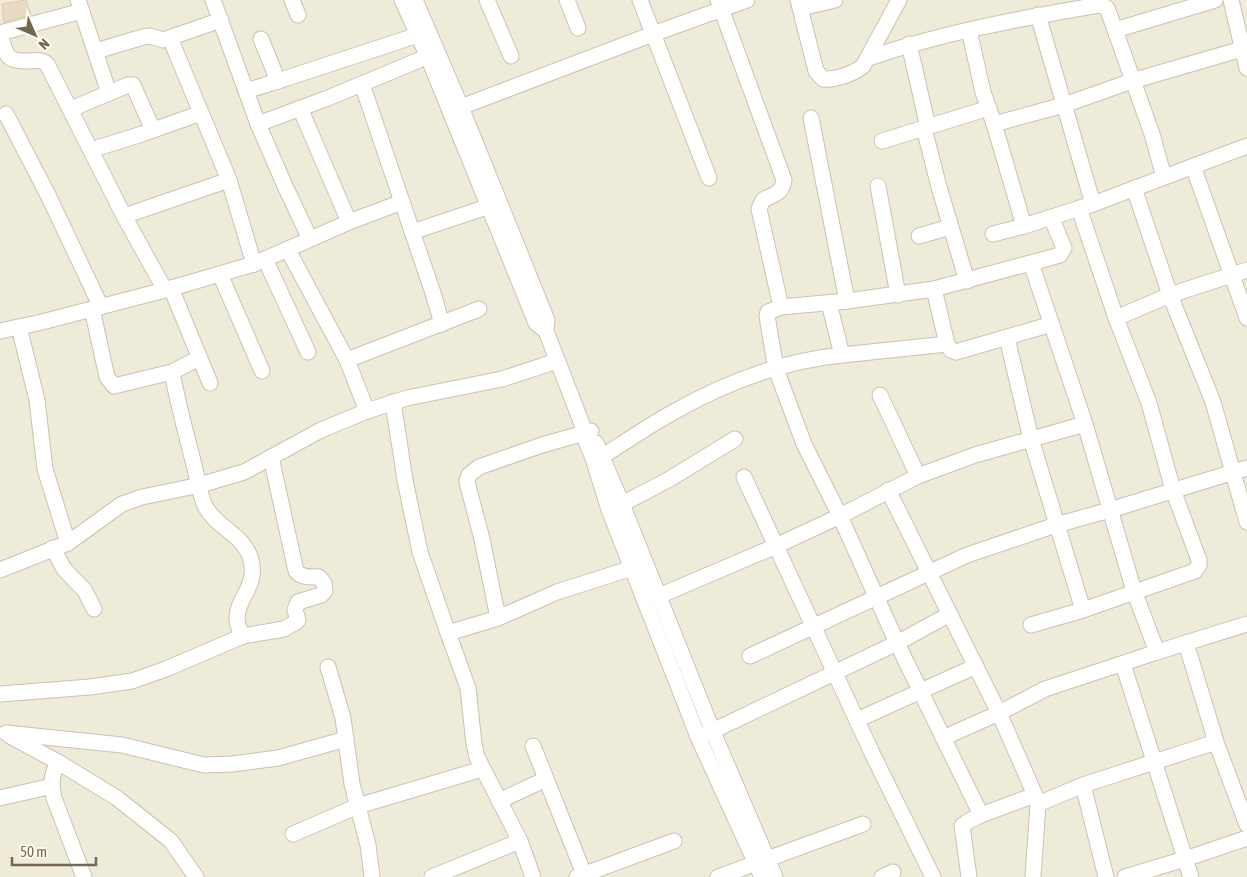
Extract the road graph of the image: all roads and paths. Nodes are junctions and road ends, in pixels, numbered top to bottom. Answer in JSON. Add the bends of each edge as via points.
{"nodes":[{"id":1,"x":213,"y":0,"type":"edge"},
{"id":2,"x":292,"y":0,"type":"edge"},
{"id":3,"x":403,"y":0,"type":"edge"},
{"id":4,"x":415,"y":0,"type":"edge"},
{"id":5,"x":487,"y":0,"type":"edge"},
{"id":6,"x":567,"y":0,"type":"edge"},
{"id":7,"x":640,"y":0,"type":"edge"},
{"id":8,"x":747,"y":0,"type":"edge"},
{"id":9,"x":835,"y":0,"type":"edge"},
{"id":10,"x":899,"y":0,"type":"edge"},
{"id":11,"x":1215,"y":0,"type":"edge"},
{"id":12,"x":1231,"y":0,"type":"edge"},
{"id":13,"x":799,"y":4,"type":"edge"},
{"id":14,"x":720,"y":5,"type":"edge"},
{"id":15,"x":80,"y":6,"type":"edge"},
{"id":16,"x":298,"y":15,"type":"dead end"},
{"id":17,"x":1038,"y":16,"type":"junction"},
{"id":18,"x":221,"y":20,"type":"junction"},
{"id":19,"x":578,"y":28,"type":"dead end"},
{"id":20,"x":969,"y":30,"type":"junction"},
{"id":21,"x":1115,"y":30,"type":"junction"},
{"id":22,"x":0,"y":34,"type":"edge"},
{"id":23,"x":653,"y":34,"type":"junction"},
{"id":24,"x":418,"y":35,"type":"junction"},
{"id":25,"x":170,"y":38,"type":"junction"},
{"id":26,"x":262,"y":39,"type":"dead end"},
{"id":27,"x":909,"y":44,"type":"junction"},
{"id":28,"x":1242,"y":49,"type":"junction"},
{"id":29,"x":96,"y":52,"type":"junction"},
{"id":30,"x":433,"y":54,"type":"junction"},
{"id":31,"x":512,"y":56,"type":"dead end"},
{"id":32,"x":869,"y":58,"type":"junction"},
{"id":33,"x":1247,"y":68,"type":"edge"},
{"id":34,"x":278,"y":81,"type":"junction"},
{"id":35,"x":1132,"y":81,"type":"junction"},
{"id":36,"x":362,"y":84,"type":"junction"},
{"id":37,"x":246,"y":92,"type":"junction"},
{"id":38,"x":109,"y":93,"type":"junction"},
{"id":39,"x":1064,"y":105,"type":"junction"},
{"id":40,"x":71,"y":108,"type":"junction"},
{"id":41,"x":300,"y":108,"type":"junction"},
{"id":42,"x":989,"y":108,"type":"junction"},
{"id":43,"x":455,"y":110,"type":"junction"},
{"id":44,"x":201,"y":113,"type":"junction"},
{"id":45,"x":6,"y":114,"type":"dead end"},
{"id":46,"x":811,"y":118,"type":"dead end"},
{"id":47,"x":258,"y":124,"type":"junction"},
{"id":48,"x":994,"y":124,"type":"junction"},
{"id":49,"x":926,"y":127,"type":"junction"},
{"id":50,"x":153,"y":130,"type":"junction"},
{"id":51,"x":882,"y":141,"type":"dead end"},
{"id":52,"x":1247,"y":146,"type":"edge"},
{"id":53,"x":90,"y":150,"type":"junction"},
{"id":54,"x":1193,"y":166,"type":"junction"},
{"id":55,"x":1164,"y":177,"type":"junction"},
{"id":56,"x":709,"y":178,"type":"dead end"},
{"id":57,"x":229,"y":180,"type":"junction"},
{"id":58,"x":878,"y":186,"type":"dead end"},
{"id":59,"x":1134,"y":188,"type":"junction"},
{"id":60,"x":402,"y":202,"type":"junction"},
{"id":61,"x":495,"y":204,"type":"junction"},
{"id":62,"x":1086,"y":206,"type":"junction"},
{"id":63,"x":124,"y":216,"type":"junction"},
{"id":64,"x":1051,"y":217,"type":"junction"},
{"id":65,"x":350,"y":222,"type":"junction"},
{"id":66,"x":1024,"y":226,"type":"junction"},
{"id":67,"x":950,"y":227,"type":"junction"},
{"id":68,"x":412,"y":232,"type":"junction"},
{"id":69,"x":994,"y":234,"type":"dead end"},
{"id":70,"x":919,"y":236,"type":"dead end"},
{"id":71,"x":310,"y":239,"type":"junction"},
{"id":72,"x":288,"y":250,"type":"junction"},
{"id":73,"x":259,"y":262,"type":"junction"},
{"id":74,"x":1031,"y":263,"type":"junction"},
{"id":75,"x":1247,"y":270,"type":"edge"},
{"id":76,"x":220,"y":274,"type":"junction"},
{"id":77,"x":1232,"y":274,"type":"junction"},
{"id":78,"x":967,"y":281,"type":"junction"},
{"id":79,"x":168,"y":289,"type":"junction"},
{"id":80,"x":934,"y":289,"type":"junction"},
{"id":81,"x":898,"y":295,"type":"junction"},
{"id":82,"x":1170,"y":295,"type":"junction"},
{"id":83,"x":847,"y":301,"type":"junction"},
{"id":84,"x":828,"y":303,"type":"junction"},
{"id":85,"x":781,"y":307,"type":"junction"},
{"id":86,"x":96,"y":308,"type":"junction"},
{"id":87,"x":479,"y":309,"type":"dead end"},
{"id":88,"x":1116,"y":318,"type":"junction"},
{"id":89,"x":1247,"y":318,"type":"edge"},
{"id":90,"x":442,"y":324,"type":"junction"},
{"id":91,"x":1052,"y":324,"type":"junction"},
{"id":92,"x":19,"y":327,"type":"junction"},
{"id":93,"x":0,"y":331,"type":"edge"},
{"id":94,"x":1007,"y":338,"type":"junction"},
{"id":95,"x":947,"y":344,"type":"junction"},
{"id":96,"x":308,"y":352,"type":"dead end"},
{"id":97,"x":842,"y":355,"type":"junction"},
{"id":98,"x":199,"y":358,"type":"junction"},
{"id":99,"x":347,"y":360,"type":"junction"},
{"id":100,"x":557,"y":361,"type":"junction"},
{"id":101,"x":776,"y":368,"type":"junction"},
{"id":102,"x":262,"y":371,"type":"dead end"},
{"id":103,"x":172,"y":372,"type":"junction"},
{"id":104,"x":210,"y":384,"type":"dead end"},
{"id":105,"x":880,"y":395,"type":"dead end"},
{"id":106,"x":393,"y":402,"type":"junction"},
{"id":107,"x":368,"y":411,"type":"junction"},
{"id":108,"x":1085,"y":424,"type":"junction"},
{"id":109,"x":585,"y":429,"type":"junction"},
{"id":110,"x":735,"y":439,"type":"dead end"},
{"id":111,"x":1031,"y":439,"type":"junction"},
{"id":112,"x":603,"y":456,"type":"junction"},
{"id":113,"x":270,"y":457,"type":"junction"},
{"id":114,"x":1240,"y":469,"type":"edge"},
{"id":115,"x":918,"y":476,"type":"junction"},
{"id":116,"x":744,"y":477,"type":"dead end"},
{"id":117,"x":200,"y":485,"type":"junction"},
{"id":118,"x":888,"y":490,"type":"junction"},
{"id":119,"x":1173,"y":490,"type":"junction"},
{"id":120,"x":622,"y":504,"type":"junction"},
{"id":121,"x":1110,"y":510,"type":"junction"},
{"id":122,"x":840,"y":516,"type":"junction"},
{"id":123,"x":1247,"y":522,"type":"edge"},
{"id":124,"x":1056,"y":525,"type":"junction"},
{"id":125,"x":68,"y":543,"type":"junction"},
{"id":126,"x":776,"y":546,"type":"junction"},
{"id":127,"x":54,"y":548,"type":"junction"},
{"id":128,"x":639,"y":566,"type":"junction"},
{"id":129,"x":0,"y":569,"type":"edge"},
{"id":130,"x":930,"y":573,"type":"junction"},
{"id":131,"x":1134,"y":592,"type":"junction"},
{"id":132,"x":660,"y":596,"type":"junction"},
{"id":133,"x":877,"y":597,"type":"junction"},
{"id":134,"x":94,"y":609,"type":"dead end"},
{"id":135,"x":1083,"y":610,"type":"junction"},
{"id":136,"x":950,"y":614,"type":"junction"},
{"id":137,"x":498,"y":618,"type":"junction"},
{"id":138,"x":1247,"y":624,"type":"edge"},
{"id":139,"x":1031,"y":625,"type":"dead end"},
{"id":140,"x":814,"y":626,"type":"junction"},
{"id":141,"x":448,"y":633,"type":"junction"},
{"id":142,"x":243,"y":636,"type":"junction"},
{"id":143,"x":1186,"y":643,"type":"junction"},
{"id":144,"x":897,"y":644,"type":"junction"},
{"id":145,"x":1156,"y":652,"type":"junction"},
{"id":146,"x":750,"y":656,"type":"dead end"},
{"id":147,"x":1123,"y":664,"type":"junction"},
{"id":148,"x":976,"y":666,"type":"junction"},
{"id":149,"x":328,"y":667,"type":"dead end"},
{"id":150,"x":835,"y":672,"type":"junction"},
{"id":151,"x":921,"y":692,"type":"junction"},
{"id":152,"x":0,"y":694,"type":"edge"},
{"id":153,"x":999,"y":713,"type":"junction"},
{"id":154,"x":857,"y":720,"type":"junction"},
{"id":155,"x":3,"y":732,"type":"edge"},
{"id":156,"x":713,"y":732,"type":"junction"},
{"id":157,"x":698,"y":737,"type":"junction"},
{"id":158,"x":943,"y":738,"type":"junction"},
{"id":159,"x":346,"y":739,"type":"junction"},
{"id":160,"x":1216,"y":742,"type":"junction"},
{"id":161,"x":533,"y":746,"type":"dead end"},
{"id":162,"x":1155,"y":761,"type":"junction"},
{"id":163,"x":58,"y":762,"type":"junction"},
{"id":164,"x":482,"y":769,"type":"junction"},
{"id":165,"x":546,"y":779,"type":"junction"},
{"id":166,"x":1084,"y":785,"type":"junction"},
{"id":167,"x":52,"y":786,"type":"junction"},
{"id":168,"x":0,"y":798,"type":"edge"},
{"id":169,"x":1037,"y":800,"type":"junction"},
{"id":170,"x":499,"y":801,"type":"junction"},
{"id":171,"x":358,"y":806,"type":"junction"},
{"id":172,"x":981,"y":816,"type":"junction"},
{"id":173,"x":863,"y":824,"type":"dead end"},
{"id":174,"x":1247,"y":825,"type":"edge"},
{"id":175,"x":748,"y":830,"type":"junction"},
{"id":176,"x":293,"y":834,"type":"dead end"},
{"id":177,"x":1247,"y":838,"type":"edge"},
{"id":178,"x":520,"y":841,"type":"junction"},
{"id":179,"x":674,"y":841,"type":"dead end"},
{"id":180,"x":1185,"y":859,"type":"junction"},
{"id":181,"x":761,"y":861,"type":"junction"},
{"id":182,"x":454,"y":873,"type":"edge"},
{"id":183,"x":580,"y":876,"type":"edge"},
{"id":184,"x":84,"y":877,"type":"edge"},
{"id":185,"x":196,"y":877,"type":"edge"},
{"id":186,"x":372,"y":877,"type":"edge"},
{"id":187,"x":432,"y":877,"type":"edge"},
{"id":188,"x":533,"y":877,"type":"edge"},
{"id":189,"x":718,"y":877,"type":"edge"},
{"id":190,"x":762,"y":877,"type":"edge"},
{"id":191,"x":775,"y":877,"type":"edge"},
{"id":192,"x":933,"y":877,"type":"edge"},
{"id":193,"x":969,"y":877,"type":"edge"},
{"id":194,"x":1033,"y":877,"type":"edge"},
{"id":195,"x":1106,"y":877,"type":"edge"},
{"id":196,"x":1125,"y":877,"type":"edge"},
{"id":197,"x":1191,"y":877,"type":"edge"}],
"edges":[{"from":1,"to":18,"type":"street"},
{"from":2,"to":16,"type":"street"},
{"from":3,"to":24,"type":"street"},
{"from":4,"to":30,"type":"street"},
{"from":5,"to":31,"type":"street"},
{"from":6,"to":19,"type":"street"},
{"from":7,"to":23,"type":"street"},
{"from":8,"to":14,"type":"street"},
{"from":9,"to":13,"type":"street"},
{"from":10,"to":32,"type":"street"},
{"from":11,"to":21,"type":"street"},
{"from":12,"to":28,"type":"street"},
{"from":13,"to":32,"type":"street","via":[[816,71],[823,79],[830,80],[854,72]]},
{"from":14,"to":23,"type":"street"},
{"from":14,"to":85,"type":"street","via":[[784,180],[781,190],[762,200],[759,209]]},
{"from":15,"to":22,"type":"street"},
{"from":15,"to":29,"type":"street"},
{"from":17,"to":20,"type":"street"},
{"from":17,"to":21,"type":"street","via":[[1100,5],[1107,8]]},
{"from":17,"to":39,"type":"street"},
{"from":18,"to":25,"type":"street"},
{"from":18,"to":37,"type":"street"},
{"from":20,"to":27,"type":"street"},
{"from":20,"to":42,"type":"street"},
{"from":21,"to":35,"type":"street"},
{"from":22,"to":40,"type":"street","via":[[5,51],[12,60],[43,61],[47,64]]},
{"from":23,"to":43,"type":"street"},
{"from":23,"to":56,"type":"street"},
{"from":24,"to":30,"type":"street"},
{"from":24,"to":34,"type":"street"},
{"from":25,"to":29,"type":"street","via":[[143,37]]},
{"from":25,"to":44,"type":"street"},
{"from":26,"to":34,"type":"street"},
{"from":27,"to":32,"type":"street"},
{"from":27,"to":49,"type":"street"},
{"from":28,"to":33,"type":"street"},
{"from":28,"to":35,"type":"street"},
{"from":29,"to":38,"type":"street"},
{"from":30,"to":36,"type":"street"},
{"from":30,"to":43,"type":"street"},
{"from":34,"to":37,"type":"street"},
{"from":35,"to":39,"type":"street"},
{"from":35,"to":55,"type":"street"},
{"from":36,"to":41,"type":"street"},
{"from":36,"to":60,"type":"street"},
{"from":37,"to":47,"type":"street"},
{"from":38,"to":40,"type":"street"},
{"from":38,"to":50,"type":"street","via":[[133,85]]},
{"from":39,"to":48,"type":"street"},
{"from":39,"to":62,"type":"street"},
{"from":40,"to":53,"type":"street"},
{"from":41,"to":47,"type":"street"},
{"from":41,"to":65,"type":"street"},
{"from":42,"to":48,"type":"street"},
{"from":42,"to":49,"type":"street"},
{"from":43,"to":61,"type":"street"},
{"from":44,"to":50,"type":"street"},
{"from":44,"to":57,"type":"street"},
{"from":45,"to":86,"type":"street","via":[[48,195]]},
{"from":46,"to":83,"type":"street"},
{"from":47,"to":71,"type":"street"},
{"from":48,"to":66,"type":"street"},
{"from":49,"to":51,"type":"street"},
{"from":49,"to":67,"type":"street"},
{"from":50,"to":53,"type":"street"},
{"from":52,"to":54,"type":"street"},
{"from":53,"to":63,"type":"street"},
{"from":54,"to":55,"type":"street"},
{"from":54,"to":77,"type":"street"},
{"from":55,"to":59,"type":"street"},
{"from":57,"to":63,"type":"street"},
{"from":57,"to":73,"type":"street"},
{"from":58,"to":81,"type":"street"},
{"from":59,"to":62,"type":"street"},
{"from":59,"to":82,"type":"street"},
{"from":60,"to":65,"type":"street"},
{"from":60,"to":68,"type":"street"},
{"from":61,"to":68,"type":"street"},
{"from":61,"to":100,"type":"street","via":[[547,320],[546,331]]},
{"from":62,"to":64,"type":"street"},
{"from":62,"to":88,"type":"street"},
{"from":63,"to":79,"type":"street"},
{"from":64,"to":66,"type":"street"},
{"from":64,"to":74,"type":"street","via":[[1063,252]]},
{"from":65,"to":71,"type":"street"},
{"from":66,"to":69,"type":"street"},
{"from":67,"to":70,"type":"street"},
{"from":67,"to":78,"type":"street"},
{"from":68,"to":90,"type":"street"},
{"from":71,"to":72,"type":"street"},
{"from":72,"to":73,"type":"street"},
{"from":72,"to":99,"type":"street"},
{"from":73,"to":76,"type":"street"},
{"from":73,"to":96,"type":"street"},
{"from":74,"to":78,"type":"street"},
{"from":74,"to":91,"type":"street"},
{"from":75,"to":77,"type":"street"},
{"from":76,"to":79,"type":"street"},
{"from":76,"to":102,"type":"street"},
{"from":77,"to":82,"type":"street"},
{"from":77,"to":89,"type":"street"},
{"from":78,"to":80,"type":"street"},
{"from":79,"to":86,"type":"street"},
{"from":79,"to":98,"type":"street"},
{"from":80,"to":81,"type":"street"},
{"from":80,"to":95,"type":"street"},
{"from":81,"to":83,"type":"street"},
{"from":82,"to":88,"type":"street"},
{"from":82,"to":114,"type":"street"},
{"from":83,"to":84,"type":"street"},
{"from":84,"to":85,"type":"street"},
{"from":84,"to":97,"type":"street"},
{"from":85,"to":101,"type":"street","via":[[768,312],[767,316]]},
{"from":86,"to":92,"type":"street"},
{"from":86,"to":103,"type":"street","via":[[107,377],[112,384],[116,386]]},
{"from":87,"to":90,"type":"street"},
{"from":88,"to":119,"type":"street","via":[[1149,404]]},
{"from":90,"to":99,"type":"street"},
{"from":91,"to":94,"type":"street"},
{"from":91,"to":108,"type":"street"},
{"from":92,"to":93,"type":"street"},
{"from":92,"to":125,"type":"street","via":[[37,400],[46,469]]},
{"from":94,"to":95,"type":"street","via":[[956,352]]},
{"from":94,"to":111,"type":"street"},
{"from":95,"to":97,"type":"street"},
{"from":97,"to":101,"type":"street","via":[[815,357]]},
{"from":98,"to":103,"type":"street"},
{"from":98,"to":104,"type":"street"},
{"from":99,"to":107,"type":"street"},
{"from":100,"to":106,"type":"street","via":[[502,379]]},
{"from":100,"to":109,"type":"street"},
{"from":101,"to":112,"type":"street","via":[[724,387],[671,413]]},
{"from":101,"to":122,"type":"street","via":[[804,444]]},
{"from":103,"to":117,"type":"street"},
{"from":105,"to":115,"type":"street"},
{"from":106,"to":107,"type":"street"},
{"from":106,"to":141,"type":"street","via":[[420,552]]},
{"from":107,"to":113,"type":"street"},
{"from":108,"to":111,"type":"street"},
{"from":108,"to":121,"type":"street"},
{"from":109,"to":112,"type":"street"},
{"from":109,"to":128,"type":"street","via":[[609,510]]},
{"from":109,"to":137,"type":"street","via":[[479,467],[469,475],[468,486]]},
{"from":110,"to":120,"type":"street"},
{"from":111,"to":115,"type":"street"},
{"from":111,"to":124,"type":"street"},
{"from":112,"to":120,"type":"street"},
{"from":113,"to":117,"type":"street","via":[[244,472]]},
{"from":113,"to":142,"type":"street","via":[[296,571],[302,576],[321,578],[325,591],[321,596],[298,602],[295,610],[298,620],[294,624],[284,629]]},
{"from":114,"to":119,"type":"street"},
{"from":114,"to":123,"type":"street"},
{"from":115,"to":118,"type":"street"},
{"from":116,"to":126,"type":"street"},
{"from":117,"to":125,"type":"street","via":[[122,504]]},
{"from":117,"to":142,"type":"street","via":[[210,513],[246,547],[251,557],[252,581],[237,619]]},
{"from":118,"to":122,"type":"street"},
{"from":118,"to":130,"type":"street"},
{"from":119,"to":121,"type":"street"},
{"from":119,"to":131,"type":"street","via":[[1198,568]]},
{"from":120,"to":128,"type":"street"},
{"from":121,"to":124,"type":"street"},
{"from":121,"to":131,"type":"street"},
{"from":122,"to":126,"type":"street"},
{"from":122,"to":133,"type":"street"},
{"from":124,"to":130,"type":"street","via":[[967,555]]},
{"from":124,"to":135,"type":"street"},
{"from":125,"to":127,"type":"street"},
{"from":126,"to":132,"type":"street"},
{"from":126,"to":140,"type":"street"},
{"from":127,"to":129,"type":"street"},
{"from":127,"to":134,"type":"street","via":[[64,569],[85,591]]},
{"from":128,"to":132,"type":"street"},
{"from":128,"to":137,"type":"street","via":[[557,592]]},
{"from":128,"to":157,"type":"street"},
{"from":130,"to":133,"type":"street"},
{"from":130,"to":136,"type":"street"},
{"from":131,"to":135,"type":"street"},
{"from":131,"to":145,"type":"street"},
{"from":132,"to":156,"type":"street"},
{"from":133,"to":140,"type":"street"},
{"from":133,"to":144,"type":"street"},
{"from":135,"to":139,"type":"street"},
{"from":136,"to":144,"type":"street"},
{"from":136,"to":148,"type":"street"},
{"from":137,"to":141,"type":"street"},
{"from":138,"to":143,"type":"street"},
{"from":140,"to":146,"type":"street"},
{"from":140,"to":150,"type":"street"},
{"from":141,"to":164,"type":"street","via":[[466,681],[474,744]]},
{"from":142,"to":152,"type":"street","via":[[132,681]]},
{"from":143,"to":145,"type":"street"},
{"from":143,"to":160,"type":"street"},
{"from":144,"to":150,"type":"street"},
{"from":144,"to":151,"type":"street"},
{"from":145,"to":147,"type":"street"},
{"from":147,"to":153,"type":"street","via":[[1046,689]]},
{"from":147,"to":162,"type":"street"},
{"from":148,"to":151,"type":"street"},
{"from":148,"to":153,"type":"street"},
{"from":149,"to":159,"type":"street","via":[[344,718]]},
{"from":150,"to":154,"type":"street"},
{"from":150,"to":156,"type":"street"},
{"from":151,"to":154,"type":"street"},
{"from":151,"to":158,"type":"street"},
{"from":153,"to":158,"type":"street"},
{"from":153,"to":169,"type":"street"},
{"from":154,"to":192,"type":"street"},
{"from":155,"to":159,"type":"street","via":[[122,745],[204,765],[278,758]]},
{"from":155,"to":163,"type":"street"},
{"from":156,"to":157,"type":"street"},
{"from":156,"to":175,"type":"street"},
{"from":157,"to":175,"type":"street"},
{"from":158,"to":172,"type":"street"},
{"from":159,"to":171,"type":"street"},
{"from":160,"to":162,"type":"street"},
{"from":160,"to":174,"type":"street"},
{"from":161,"to":165,"type":"street"},
{"from":162,"to":166,"type":"street"},
{"from":162,"to":180,"type":"street"},
{"from":163,"to":167,"type":"street","via":[[52,773]]},
{"from":163,"to":185,"type":"street","via":[[117,798],[159,830],[177,848]]},
{"from":164,"to":170,"type":"street"},
{"from":164,"to":171,"type":"street"},
{"from":165,"to":170,"type":"street"},
{"from":165,"to":183,"type":"street"},
{"from":166,"to":169,"type":"street"},
{"from":166,"to":195,"type":"street"},
{"from":167,"to":168,"type":"street"},
{"from":167,"to":184,"type":"street"},
{"from":169,"to":172,"type":"street"},
{"from":169,"to":194,"type":"street"},
{"from":170,"to":178,"type":"street"},
{"from":171,"to":176,"type":"street"},
{"from":171,"to":186,"type":"street"},
{"from":172,"to":193,"type":"street","via":[[962,826]]},
{"from":173,"to":181,"type":"street"},
{"from":175,"to":181,"type":"street"},
{"from":177,"to":180,"type":"street"},
{"from":178,"to":182,"type":"street"},
{"from":178,"to":188,"type":"street"},
{"from":179,"to":183,"type":"street"},
{"from":180,"to":196,"type":"street"},
{"from":180,"to":197,"type":"street"},
{"from":181,"to":189,"type":"street"},
{"from":181,"to":190,"type":"street"},
{"from":181,"to":191,"type":"street"},
{"from":182,"to":187,"type":"street"}]}
